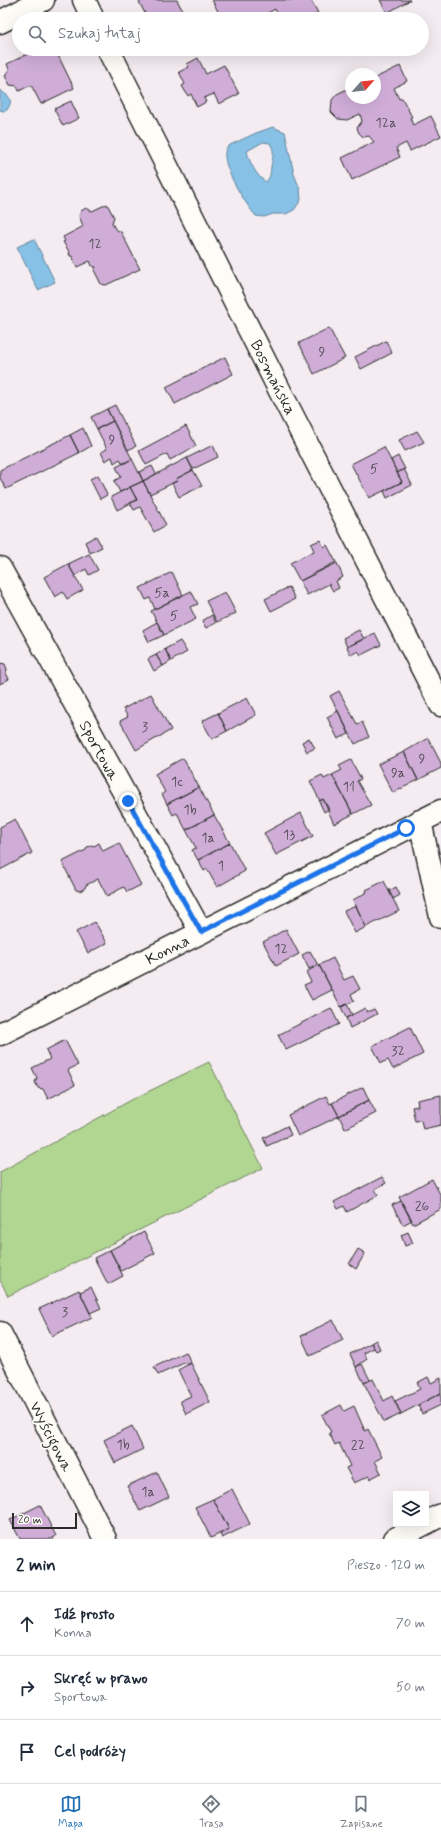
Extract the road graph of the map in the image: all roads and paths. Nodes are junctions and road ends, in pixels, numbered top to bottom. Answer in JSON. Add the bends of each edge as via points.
{"nodes":[{"id":1,"x":43,"y":0,"type":"edge"},
{"id":2,"x":84,"y":0,"type":"edge"},
{"id":3,"x":20,"y":12,"type":"edge"},
{"id":4,"x":90,"y":12,"type":"edge"},
{"id":5,"x":12,"y":16,"type":"edge"},
{"id":6,"x":0,"y":22,"type":"edge"},
{"id":7,"x":112,"y":56,"type":"edge"},
{"id":8,"x":0,"y":568,"type":"edge"},
{"id":9,"x":441,"y":705,"type":"edge"},
{"id":10,"x":441,"y":810,"type":"edge"},
{"id":11,"x":420,"y":821,"type":"junction"},
{"id":12,"x":441,"y":917,"type":"edge"},
{"id":13,"x":201,"y":932,"type":"junction"},
{"id":14,"x":0,"y":1034,"type":"edge"},
{"id":15,"x":0,"y":1333,"type":"edge"},
{"id":16,"x":441,"y":1515,"type":"edge"},
{"id":17,"x":429,"y":1521,"type":"edge"},
{"id":18,"x":417,"y":1527,"type":"edge"},
{"id":19,"x":104,"y":1539,"type":"edge"},
{"id":20,"x":394,"y":1539,"type":"edge"}],
"edges":[{"from":1,"to":3,"type":"street"},
{"from":2,"to":4,"type":"street"},
{"from":5,"to":6,"type":"street"},
{"from":7,"to":9,"type":"street","name":"Bosmańska"},
{"from":8,"to":13,"type":"street","name":"Sportowa"},
{"from":10,"to":11,"type":"street","name":"Konna"},
{"from":11,"to":12,"type":"street"},
{"from":11,"to":13,"type":"street","name":"Konna"},
{"from":13,"to":14,"type":"street","name":"Konna"},
{"from":15,"to":19,"type":"street","name":"Wyścigowa"},
{"from":16,"to":17,"type":"street"},
{"from":18,"to":20,"type":"street"}]}
